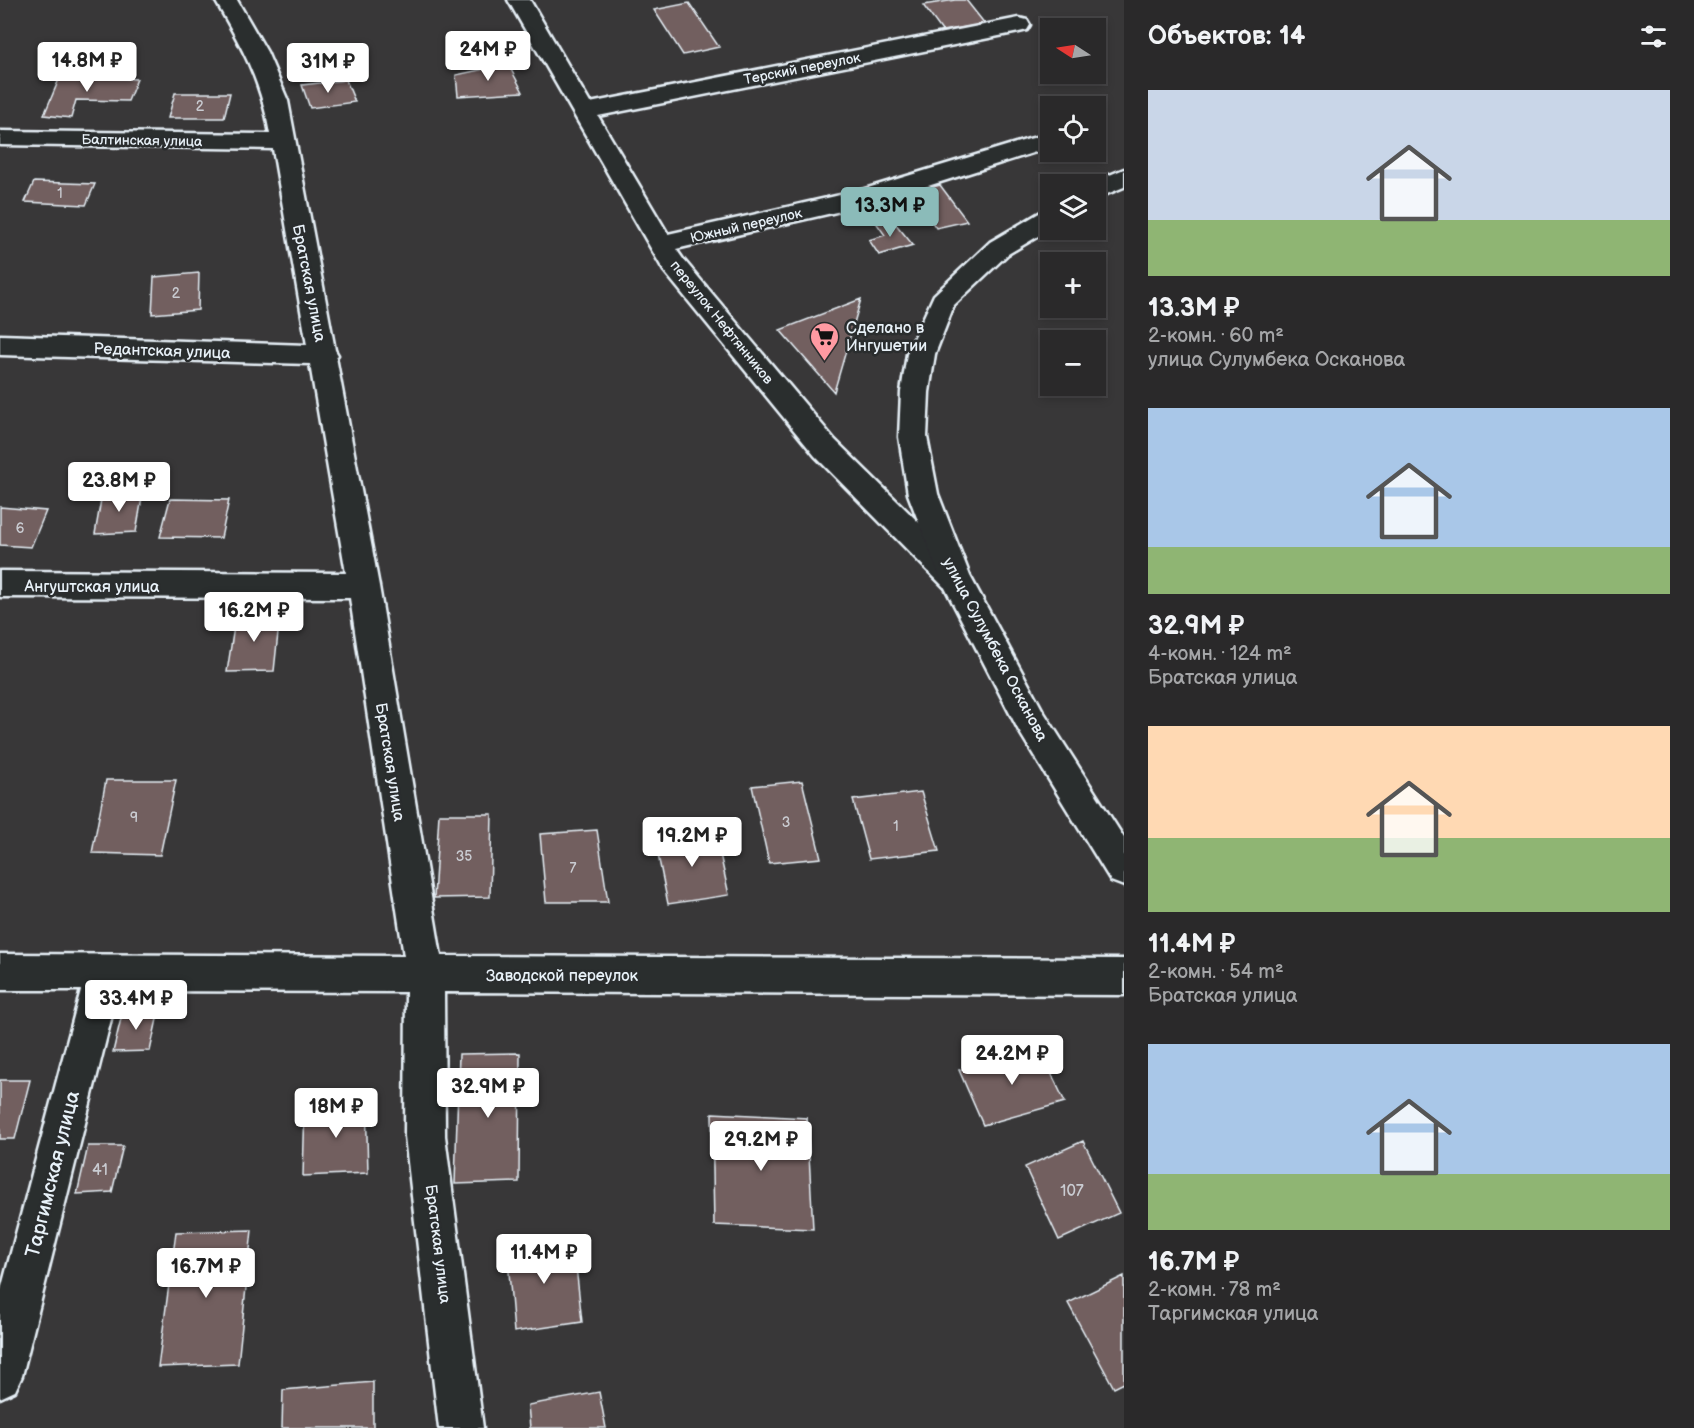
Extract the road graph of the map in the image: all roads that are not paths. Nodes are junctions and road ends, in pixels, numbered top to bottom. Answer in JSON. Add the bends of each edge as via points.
{"nodes":[{"id":1,"x":226,"y":0,"type":"edge"},
{"id":2,"x":519,"y":0,"type":"edge"},
{"id":3,"x":1019,"y":25,"type":"dead end"},
{"id":4,"x":585,"y":111,"type":"junction"},
{"id":5,"x":0,"y":138,"type":"edge"},
{"id":6,"x":284,"y":142,"type":"junction"},
{"id":7,"x":1037,"y":144,"type":"dead end"},
{"id":8,"x":1124,"y":177,"type":"edge"},
{"id":9,"x":1106,"y":186,"type":"edge"},
{"id":10,"x":1040,"y":224,"type":"edge"},
{"id":11,"x":661,"y":244,"type":"junction"},
{"id":12,"x":0,"y":345,"type":"edge"},
{"id":13,"x":324,"y":355,"type":"junction"},
{"id":14,"x":955,"y":578,"type":"junction"},
{"id":15,"x":0,"y":584,"type":"edge"},
{"id":16,"x":364,"y":586,"type":"junction"},
{"id":17,"x":1124,"y":869,"type":"edge"},
{"id":18,"x":0,"y":972,"type":"edge"},
{"id":19,"x":104,"y":972,"type":"junction"},
{"id":20,"x":425,"y":974,"type":"junction"},
{"id":21,"x":1124,"y":977,"type":"edge"},
{"id":22,"x":0,"y":1376,"type":"edge"},
{"id":23,"x":461,"y":1428,"type":"edge"}],
"edges":[{"from":1,"to":6,"type":"street","name":"Братская улица","via":[[256,52],[276,101]]},
{"from":2,"to":4,"type":"street","name":"переулок Нефтянников"},
{"from":3,"to":4,"type":"street","name":"Терский переулок"},
{"from":4,"to":11,"type":"street","name":"переулок Нефтянников"},
{"from":5,"to":6,"type":"street","name":"Балтинская улица"},
{"from":6,"to":13,"type":"street","name":"Братская улица"},
{"from":7,"to":11,"type":"street","name":"Южный переулок","via":[[862,198]]},
{"from":8,"to":9,"type":"street"},
{"from":10,"to":14,"type":"street","name":"улица Сулумбека Осканова","via":[[999,248],[943,301],[921,354],[913,437],[923,494]]},
{"from":11,"to":14,"type":"street","name":"переулок Нефтянников","via":[[673,265],[825,448]]},
{"from":12,"to":13,"type":"street","name":"Редантская улица"},
{"from":13,"to":16,"type":"street","name":"Братская улица"},
{"from":14,"to":17,"type":"street","name":"улица Сулумбека Осканова","via":[[1031,721]]},
{"from":15,"to":16,"type":"street","name":"Ангуштская улица"},
{"from":16,"to":20,"type":"street","name":"Братская улица"},
{"from":18,"to":19,"type":"street","name":"Заводской переулок"},
{"from":19,"to":20,"type":"street","name":"Заводской переулок"},
{"from":19,"to":22,"type":"street","name":"Таргимская улица"},
{"from":20,"to":21,"type":"street","name":"Заводской переулок"},
{"from":20,"to":23,"type":"street","name":"Братская улица","via":[[425,1136]]}]}
